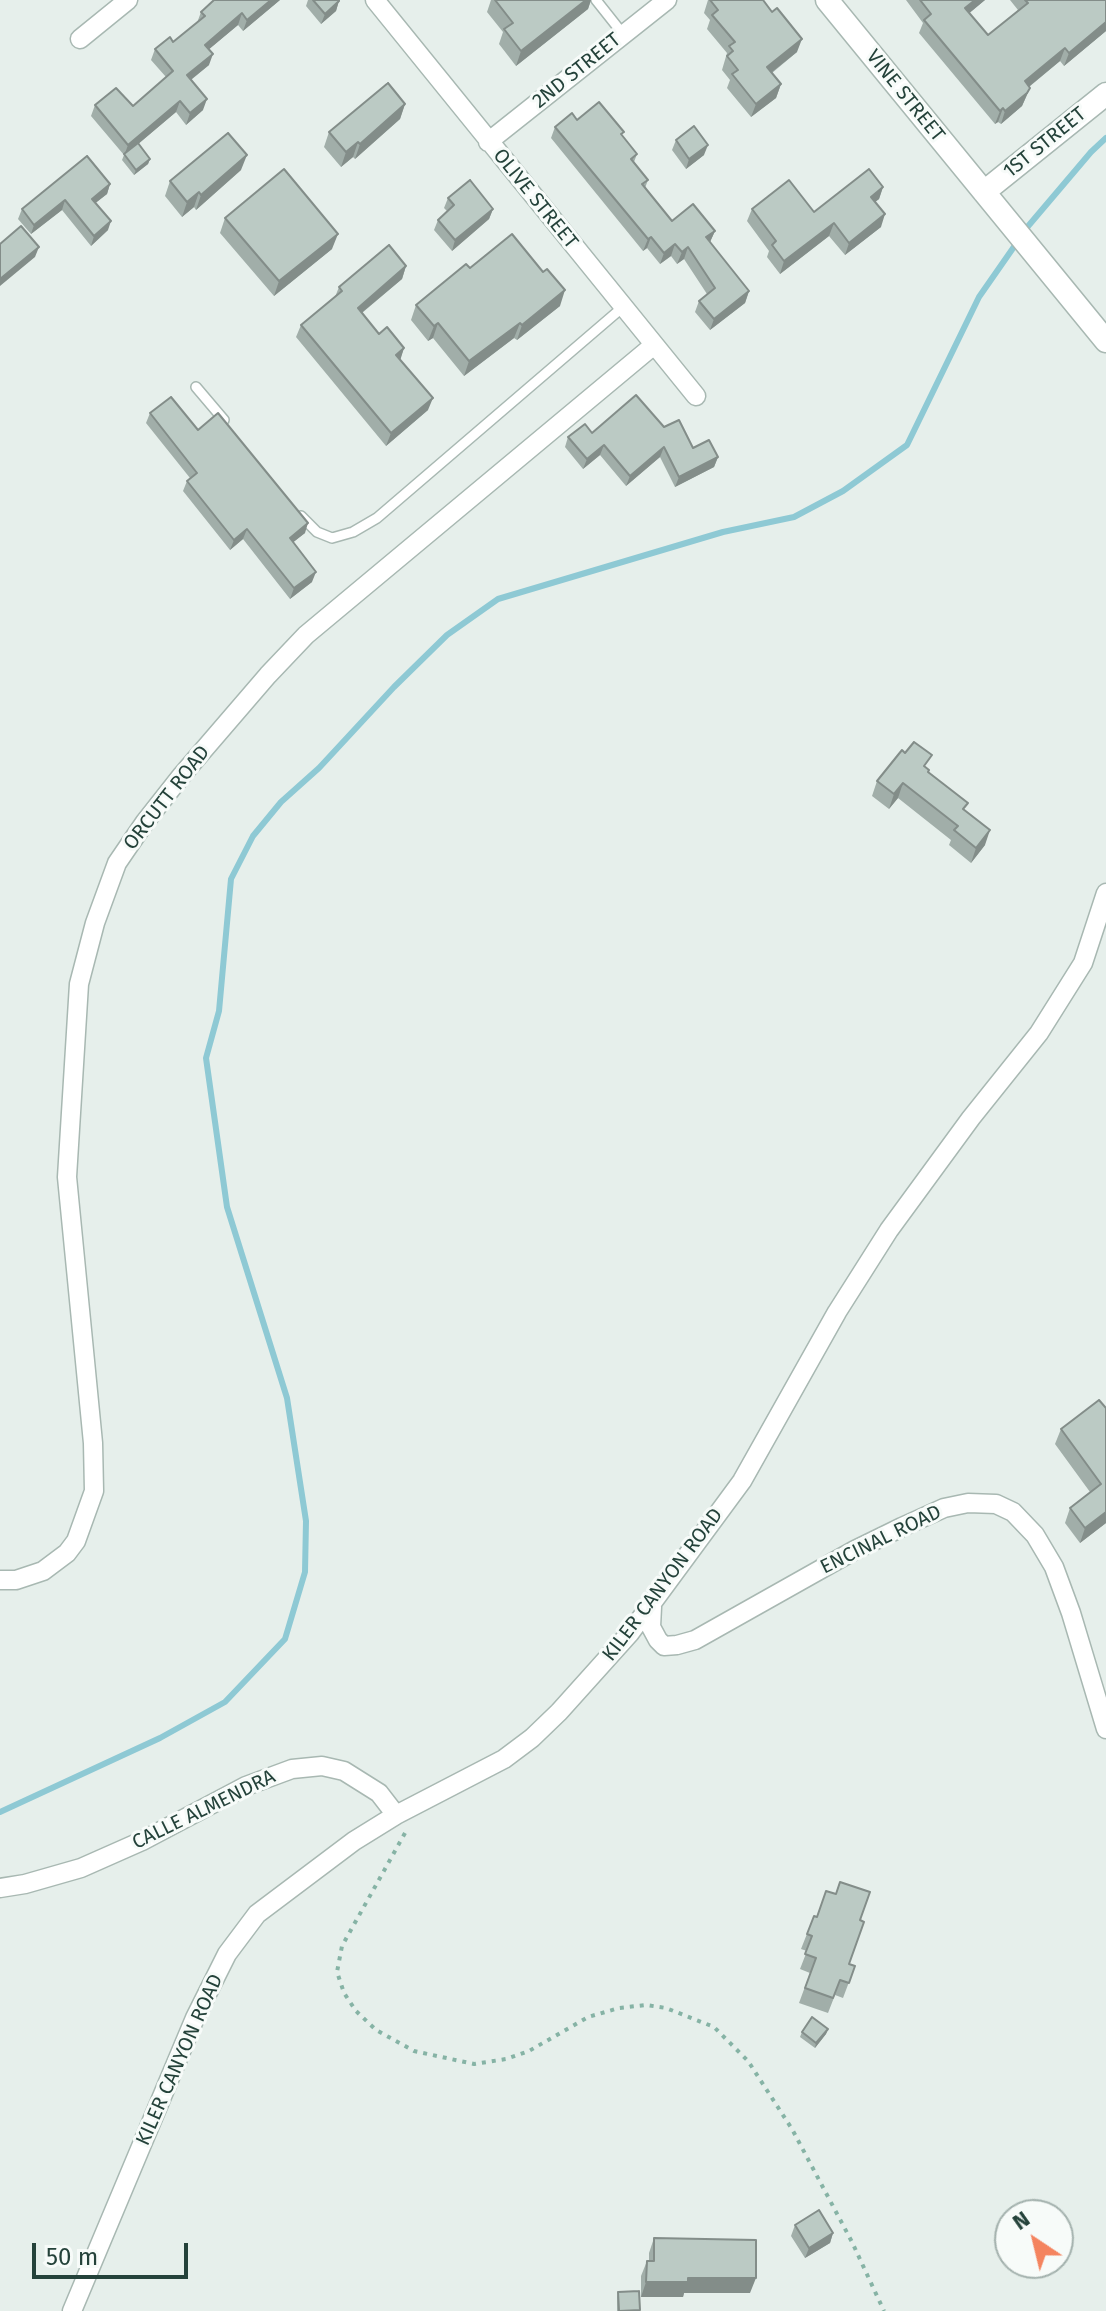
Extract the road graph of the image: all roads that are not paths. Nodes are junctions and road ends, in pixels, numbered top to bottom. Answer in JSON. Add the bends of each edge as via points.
{"nodes":[{"id":1,"x":128,"y":0,"type":"edge"},
{"id":2,"x":375,"y":0,"type":"edge"},
{"id":3,"x":596,"y":0,"type":"edge"},
{"id":4,"x":667,"y":0,"type":"edge"},
{"id":5,"x":827,"y":0,"type":"edge"},
{"id":6,"x":623,"y":34,"type":"junction"},
{"id":7,"x":80,"y":39,"type":"dead end"},
{"id":8,"x":1106,"y":94,"type":"edge"},
{"id":9,"x":488,"y":142,"type":"junction"},
{"id":10,"x":984,"y":192,"type":"junction"},
{"id":11,"x":623,"y":307,"type":"junction"},
{"id":12,"x":1106,"y":341,"type":"edge"},
{"id":13,"x":654,"y":345,"type":"junction"},
{"id":14,"x":196,"y":387,"type":"dead end"},
{"id":15,"x":696,"y":396,"type":"dead end"},
{"id":16,"x":226,"y":423,"type":"edge"},
{"id":17,"x":294,"y":508,"type":"edge"},
{"id":18,"x":1106,"y":893,"type":"edge"},
{"id":19,"x":0,"y":1580,"type":"edge"},
{"id":20,"x":652,"y":1607,"type":"junction"},
{"id":21,"x":1106,"y":1729,"type":"edge"},
{"id":22,"x":396,"y":1815,"type":"junction"},
{"id":23,"x":0,"y":1888,"type":"edge"},
{"id":24,"x":72,"y":2311,"type":"edge"}],
"edges":[{"from":1,"to":7,"type":"street"},
{"from":2,"to":9,"type":"street","name":"OLIVE STREET"},
{"from":3,"to":6,"type":"lane"},
{"from":4,"to":6,"type":"street","name":"2ND STREET"},
{"from":5,"to":10,"type":"street","name":"VINE STREET"},
{"from":6,"to":9,"type":"street","name":"2ND STREET"},
{"from":8,"to":10,"type":"street","name":"1ST STREET"},
{"from":9,"to":11,"type":"street","name":"OLIVE STREET"},
{"from":10,"to":12,"type":"street","name":"VINE STREET"},
{"from":11,"to":13,"type":"street","name":"OLIVE STREET"},
{"from":11,"to":17,"type":"lane","via":[[377,518],[332,538],[317,532]]},
{"from":13,"to":15,"type":"street","name":"OLIVE STREET"},
{"from":13,"to":19,"type":"street","name":"ORCUTT ROAD","via":[[306,635],[182,775],[117,863],[79,984],[67,1177],[94,1491],[67,1553],[43,1571]]},
{"from":14,"to":16,"type":"lane"},
{"from":18,"to":20,"type":"street","name":"KILER CANYON ROAD","via":[[1083,963],[1046,1022],[889,1230],[742,1481]]},
{"from":20,"to":21,"type":"street","name":"ENCINAL ROAD","via":[[651,1627],[664,1646],[695,1640],[930,1514],[968,1503],[996,1504],[1013,1512],[1035,1535],[1054,1567]]},
{"from":20,"to":22,"type":"street","name":"KILER CANYON ROAD","via":[[532,1738],[504,1759]]},
{"from":22,"to":23,"type":"street","name":"CALLE ALMENDRA","via":[[379,1793],[344,1771],[322,1766],[292,1769],[246,1786],[81,1868]]},
{"from":22,"to":24,"type":"street","name":"KILER CANYON ROAD","via":[[257,1914],[227,1954]]}]}
